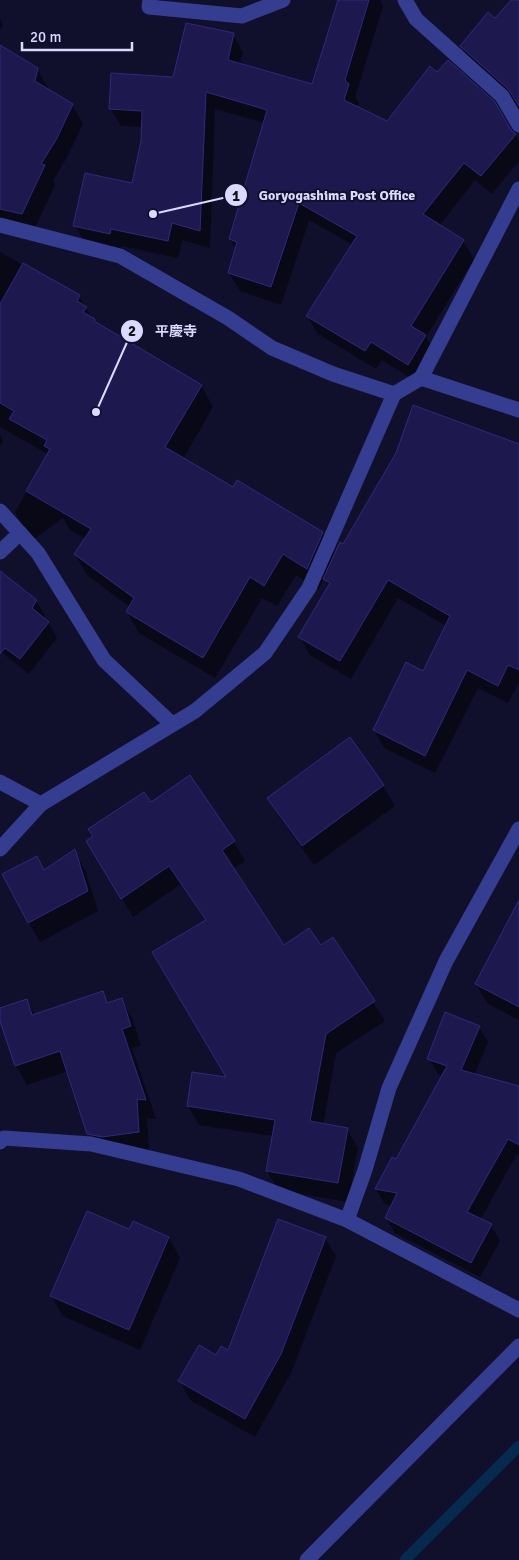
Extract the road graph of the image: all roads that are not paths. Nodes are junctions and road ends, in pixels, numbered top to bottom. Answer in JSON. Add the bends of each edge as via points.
{"nodes":[{"id":1,"x":150,"y":0,"type":"edge"},
{"id":2,"x":283,"y":0,"type":"edge"},
{"id":3,"x":405,"y":0,"type":"edge"},
{"id":4,"x":519,"y":125,"type":"edge"},
{"id":5,"x":519,"y":188,"type":"edge"},
{"id":6,"x":1,"y":227,"type":"edge"},
{"id":7,"x":421,"y":378,"type":"junction"},
{"id":8,"x":394,"y":394,"type":"junction"},
{"id":9,"x":519,"y":410,"type":"edge"},
{"id":10,"x":0,"y":511,"type":"edge"},
{"id":11,"x":20,"y":532,"type":"junction"},
{"id":12,"x":0,"y":552,"type":"edge"},
{"id":13,"x":172,"y":724,"type":"junction"},
{"id":14,"x":0,"y":782,"type":"edge"},
{"id":15,"x":41,"y":804,"type":"junction"},
{"id":16,"x":519,"y":829,"type":"edge"},
{"id":17,"x":0,"y":848,"type":"edge"},
{"id":18,"x":0,"y":1142,"type":"edge"},
{"id":19,"x":347,"y":1220,"type":"junction"},
{"id":20,"x":519,"y":1310,"type":"edge"},
{"id":21,"x":519,"y":1346,"type":"edge"},
{"id":22,"x":307,"y":1560,"type":"edge"}],
"edges":[{"from":1,"to":2,"type":"street","via":[[149,7],[242,16]]},
{"from":3,"to":4,"type":"street","via":[[416,19],[502,96]]},
{"from":5,"to":7,"type":"street"},
{"from":6,"to":8,"type":"street","via":[[120,256],[228,318],[272,348],[333,374]]},
{"from":7,"to":8,"type":"street"},
{"from":7,"to":9,"type":"street"},
{"from":8,"to":13,"type":"street","via":[[309,588],[266,652],[195,710]]},
{"from":10,"to":11,"type":"street"},
{"from":11,"to":12,"type":"street"},
{"from":11,"to":13,"type":"street","via":[[38,553],[104,660]]},
{"from":13,"to":15,"type":"street"},
{"from":14,"to":15,"type":"street"},
{"from":15,"to":17,"type":"street"},
{"from":16,"to":19,"type":"street","via":[[446,962],[389,1088]]},
{"from":18,"to":19,"type":"street","via":[[4,1138],[91,1144],[239,1179]]},
{"from":19,"to":20,"type":"street"},
{"from":21,"to":22,"type":"street"}]}
